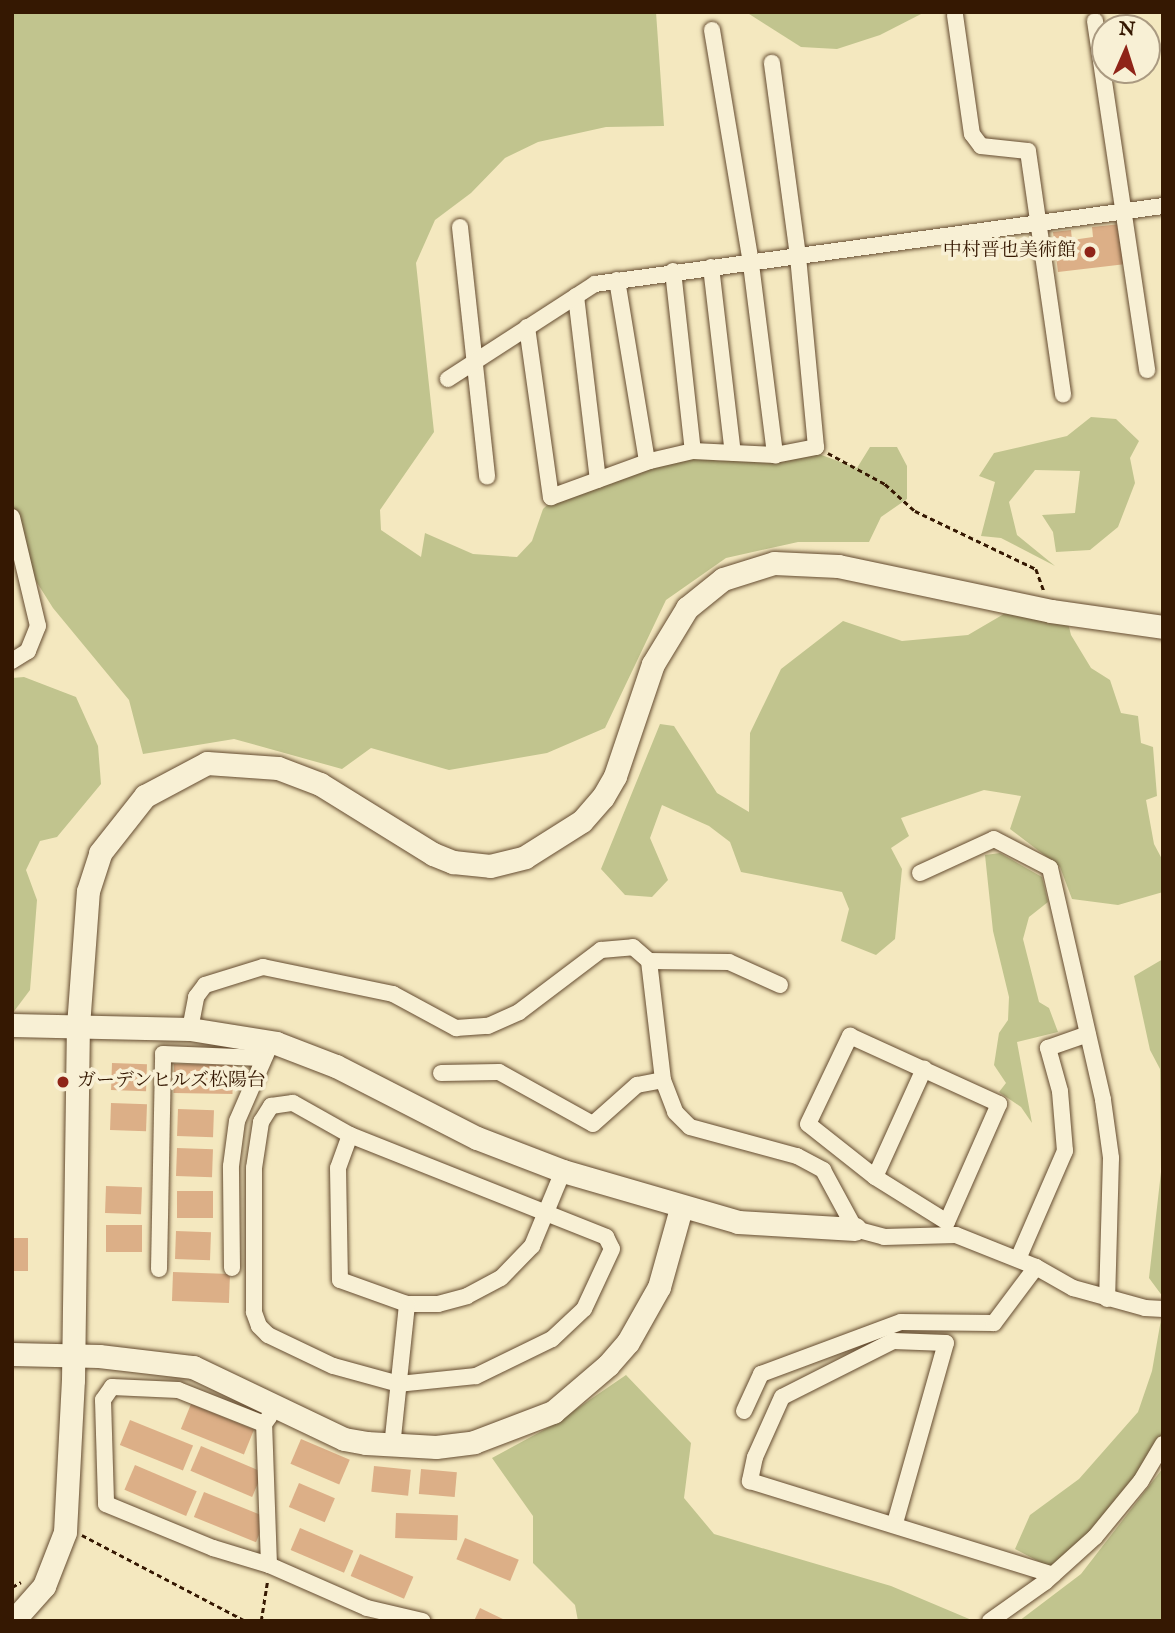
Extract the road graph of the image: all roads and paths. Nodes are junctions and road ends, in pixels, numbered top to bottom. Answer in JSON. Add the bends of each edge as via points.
{"nodes":[{"id":1,"x":955,"y":15,"type":"dead end"},
{"id":2,"x":712,"y":30,"type":"dead end"},
{"id":3,"x":772,"y":63,"type":"dead end"},
{"id":4,"x":1105,"y":84,"type":"edge"},
{"id":5,"x":1163,"y":206,"type":"edge"},
{"id":6,"x":1125,"y":211,"type":"junction"},
{"id":7,"x":1039,"y":223,"type":"junction"},
{"id":8,"x":460,"y":227,"type":"dead end"},
{"id":9,"x":798,"y":256,"type":"junction"},
{"id":10,"x":751,"y":264,"type":"junction"},
{"id":11,"x":711,"y":267,"type":"junction"},
{"id":12,"x":673,"y":271,"type":"junction"},
{"id":13,"x":617,"y":280,"type":"junction"},
{"id":14,"x":576,"y":296,"type":"junction"},
{"id":15,"x":527,"y":327,"type":"junction"},
{"id":16,"x":477,"y":359,"type":"junction"},
{"id":17,"x":1147,"y":370,"type":"dead end"},
{"id":18,"x":448,"y":379,"type":"dead end"},
{"id":19,"x":1063,"y":394,"type":"dead end"},
{"id":20,"x":817,"y":447,"type":"junction"},
{"id":21,"x":693,"y":451,"type":"junction"},
{"id":22,"x":733,"y":453,"type":"junction"},
{"id":23,"x":775,"y":455,"type":"junction"},
{"id":24,"x":648,"y":461,"type":"junction"},
{"id":25,"x":487,"y":477,"type":"dead end"},
{"id":26,"x":598,"y":480,"type":"junction"},
{"id":27,"x":12,"y":517,"type":"edge"},
{"id":28,"x":16,"y":551,"type":"edge"},
{"id":29,"x":1051,"y":611,"type":"junction"},
{"id":30,"x":1163,"y":627,"type":"edge"},
{"id":31,"x":12,"y":661,"type":"edge"},
{"id":32,"x":920,"y":873,"type":"dead end"},
{"id":33,"x":649,"y":961,"type":"junction"},
{"id":34,"x":779,"y":985,"type":"dead end"},
{"id":35,"x":12,"y":1025,"type":"edge"},
{"id":36,"x":78,"y":1026,"type":"junction"},
{"id":37,"x":190,"y":1029,"type":"junction"},
{"id":38,"x":1088,"y":1034,"type":"junction"},
{"id":39,"x":269,"y":1050,"type":"junction"},
{"id":40,"x":924,"y":1069,"type":"junction"},
{"id":41,"x":441,"y":1073,"type":"dead end"},
{"id":42,"x":663,"y":1080,"type":"junction"},
{"id":43,"x":350,"y":1136,"type":"junction"},
{"id":44,"x":563,"y":1171,"type":"junction"},
{"id":45,"x":876,"y":1177,"type":"junction"},
{"id":46,"x":681,"y":1208,"type":"junction"},
{"id":47,"x":545,"y":1216,"type":"junction"},
{"id":48,"x":855,"y":1229,"type":"junction"},
{"id":49,"x":951,"y":1229,"type":"junction"},
{"id":50,"x":1018,"y":1259,"type":"junction"},
{"id":51,"x":1036,"y":1266,"type":"junction"},
{"id":52,"x":232,"y":1268,"type":"dead end"},
{"id":53,"x":159,"y":1269,"type":"dead end"},
{"id":54,"x":1107,"y":1299,"type":"junction"},
{"id":55,"x":407,"y":1304,"type":"junction"},
{"id":56,"x":1163,"y":1309,"type":"edge"},
{"id":57,"x":12,"y":1354,"type":"edge"},
{"id":58,"x":71,"y":1355,"type":"junction"},
{"id":59,"x":399,"y":1384,"type":"junction"},
{"id":60,"x":744,"y":1411,"type":"dead end"},
{"id":61,"x":271,"y":1415,"type":"junction"},
{"id":62,"x":1163,"y":1444,"type":"edge"},
{"id":63,"x":393,"y":1447,"type":"junction"},
{"id":64,"x":895,"y":1523,"type":"junction"},
{"id":65,"x":65,"y":1532,"type":"junction"},
{"id":66,"x":269,"y":1565,"type":"junction"},
{"id":67,"x":1053,"y":1575,"type":"junction"},
{"id":68,"x":13,"y":1621,"type":"edge"},
{"id":69,"x":246,"y":1621,"type":"edge"},
{"id":70,"x":261,"y":1621,"type":"edge"},
{"id":71,"x":424,"y":1621,"type":"edge"},
{"id":72,"x":990,"y":1621,"type":"edge"}],
"edges":[{"from":1,"to":7,"type":"street","via":[[972,134],[981,146],[1028,151]]},
{"from":2,"to":10,"type":"street"},
{"from":3,"to":9,"type":"street"},
{"from":4,"to":6,"type":"street"},
{"from":5,"to":6,"type":"street"},
{"from":6,"to":7,"type":"street"},
{"from":6,"to":17,"type":"street"},
{"from":7,"to":9,"type":"street"},
{"from":7,"to":19,"type":"street"},
{"from":8,"to":16,"type":"street"},
{"from":9,"to":10,"type":"street"},
{"from":9,"to":20,"type":"street"},
{"from":10,"to":11,"type":"street"},
{"from":10,"to":23,"type":"street"},
{"from":11,"to":12,"type":"street"},
{"from":11,"to":22,"type":"street"},
{"from":12,"to":13,"type":"street"},
{"from":12,"to":21,"type":"street"},
{"from":13,"to":14,"type":"street","via":[[595,284]]},
{"from":13,"to":24,"type":"street"},
{"from":14,"to":15,"type":"street"},
{"from":14,"to":26,"type":"street"},
{"from":15,"to":16,"type":"street"},
{"from":15,"to":26,"type":"street","via":[[551,497]]},
{"from":16,"to":18,"type":"street"},
{"from":16,"to":25,"type":"street"},
{"from":20,"to":23,"type":"street"},
{"from":20,"to":29,"type":"path","via":[[886,484],[915,511],[1036,569]]},
{"from":21,"to":22,"type":"street"},
{"from":21,"to":24,"type":"street"},
{"from":22,"to":23,"type":"street"},
{"from":24,"to":26,"type":"street"},
{"from":27,"to":28,"type":"street"},
{"from":28,"to":31,"type":"street","via":[[38,626],[28,651]]},
{"from":29,"to":30,"type":"street"},
{"from":29,"to":36,"type":"street","via":[[796,561],[723,579],[687,608],[653,664],[615,776],[593,811],[541,850],[490,866],[470,866],[433,854],[300,774],[250,764],[206,762],[145,796],[100,853],[88,891]]},
{"from":32,"to":38,"type":"street","via":[[994,839],[1050,868]]},
{"from":33,"to":34,"type":"street","via":[[729,962]]},
{"from":33,"to":37,"type":"street","via":[[633,947],[601,950],[519,1012],[488,1026],[456,1028],[393,994],[263,967],[205,985],[196,997]]},
{"from":33,"to":42,"type":"street"},
{"from":35,"to":36,"type":"street"},
{"from":36,"to":37,"type":"street"},
{"from":36,"to":58,"type":"street"},
{"from":37,"to":39,"type":"street"},
{"from":38,"to":50,"type":"street","via":[[1048,1048],[1060,1091],[1065,1151]]},
{"from":38,"to":54,"type":"street","via":[[1111,1158]]},
{"from":39,"to":44,"type":"street","via":[[336,1066],[477,1138]]},
{"from":39,"to":52,"type":"street","via":[[237,1121],[231,1166]]},
{"from":39,"to":53,"type":"street","via":[[163,1054]]},
{"from":40,"to":45,"type":"street"},
{"from":40,"to":45,"type":"street","via":[[850,1036],[808,1124]]},
{"from":40,"to":49,"type":"street","via":[[999,1104]]},
{"from":41,"to":42,"type":"street","via":[[499,1072],[593,1124],[637,1085]]},
{"from":42,"to":48,"type":"street","via":[[674,1112],[691,1127],[797,1156],[823,1170]]},
{"from":43,"to":47,"type":"street"},
{"from":43,"to":55,"type":"street","via":[[338,1168],[340,1280]]},
{"from":43,"to":59,"type":"street","via":[[293,1103],[271,1106],[261,1122],[254,1168],[254,1312],[268,1335],[333,1366]]},
{"from":44,"to":46,"type":"street"},
{"from":44,"to":47,"type":"street"},
{"from":45,"to":49,"type":"street"},
{"from":46,"to":48,"type":"street","via":[[774,1227]]},
{"from":46,"to":63,"type":"street","via":[[659,1287],[645,1314],[615,1358],[579,1391],[553,1412],[474,1442]]},
{"from":47,"to":55,"type":"street","via":[[533,1246],[501,1278],[467,1296],[438,1304]]},
{"from":47,"to":59,"type":"street","via":[[606,1237],[612,1249],[584,1309],[552,1339],[476,1376]]},
{"from":48,"to":49,"type":"street","via":[[884,1237]]},
{"from":49,"to":50,"type":"street"},
{"from":50,"to":51,"type":"street"},
{"from":51,"to":54,"type":"street","via":[[1073,1288]]},
{"from":51,"to":60,"type":"street","via":[[994,1323],[901,1322],[761,1374]]},
{"from":54,"to":56,"type":"street"},
{"from":55,"to":59,"type":"street"},
{"from":57,"to":58,"type":"street"},
{"from":58,"to":61,"type":"street","via":[[192,1367]]},
{"from":58,"to":65,"type":"street"},
{"from":59,"to":63,"type":"street"},
{"from":61,"to":63,"type":"street","via":[[344,1439]]},
{"from":61,"to":66,"type":"street"},
{"from":61,"to":66,"type":"street","via":[[178,1390],[112,1387],[103,1400],[106,1504],[213,1548]]},
{"from":62,"to":67,"type":"street","via":[[1141,1481],[1095,1537]]},
{"from":64,"to":64,"type":"street","via":[[750,1481],[755,1457],[782,1397],[893,1341],[946,1343]]},
{"from":64,"to":67,"type":"street"},
{"from":65,"to":68,"type":"street","via":[[44,1586]]},
{"from":65,"to":69,"type":"path","via":[[143,1564]]},
{"from":66,"to":70,"type":"path"},
{"from":66,"to":71,"type":"street","via":[[367,1608]]},
{"from":67,"to":72,"type":"street"}]}
